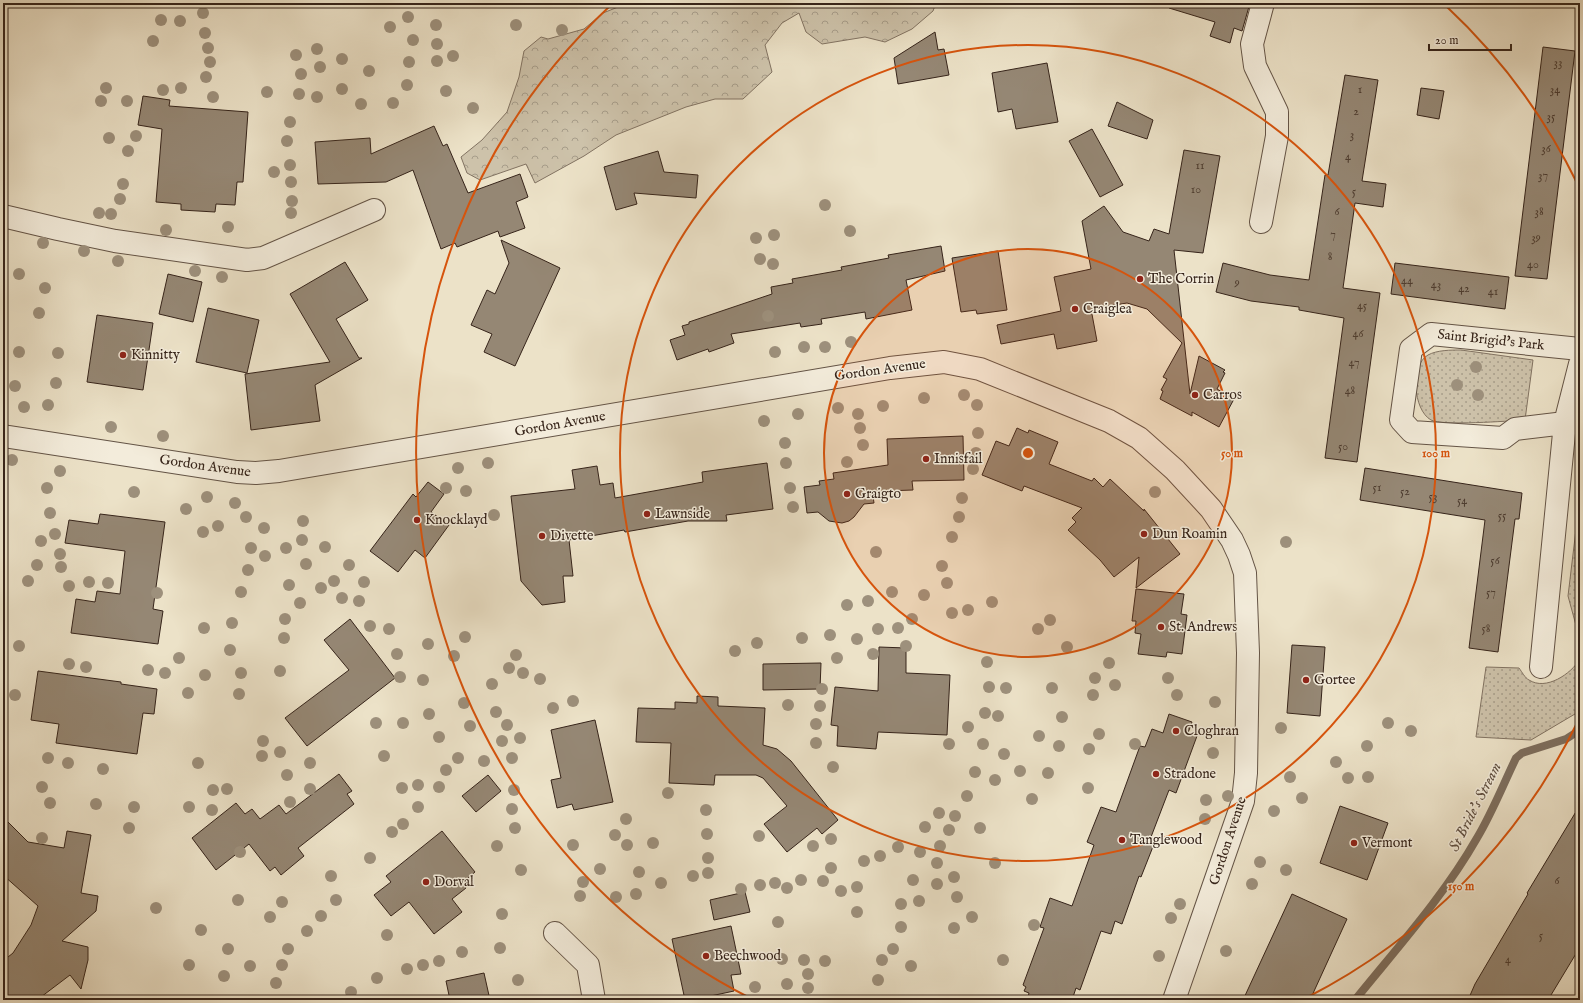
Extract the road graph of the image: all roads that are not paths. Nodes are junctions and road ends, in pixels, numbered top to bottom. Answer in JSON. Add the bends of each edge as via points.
{"nodes":[{"id":1,"x":1263,"y":3,"type":"edge"},
{"id":2,"x":374,"y":210,"type":"dead end"},
{"id":3,"x":3,"y":216,"type":"edge"},
{"id":4,"x":1261,"y":222,"type":"dead end"},
{"id":5,"x":1580,"y":349,"type":"edge"},
{"id":6,"x":1580,"y":364,"type":"edge"},
{"id":7,"x":1565,"y":423,"type":"junction"},
{"id":8,"x":3,"y":436,"type":"edge"},
{"id":9,"x":1541,"y":667,"type":"dead end"},
{"id":10,"x":555,"y":933,"type":"dead end"},
{"id":11,"x":594,"y":1000,"type":"edge"},
{"id":12,"x":1174,"y":1000,"type":"edge"}],
"edges":[{"from":1,"to":4,"type":"street","via":[[1252,44],[1255,66],[1277,112],[1277,136]]},
{"from":2,"to":3,"type":"street","via":[[263,258],[246,260],[115,241]]},
{"from":5,"to":7,"type":"street","name":"Saint Brigid's Park","via":[[1431,334],[1411,349],[1401,420],[1412,432],[1504,438],[1515,429]]},
{"from":6,"to":7,"type":"street"},
{"from":7,"to":9,"type":"street"},
{"from":8,"to":12,"type":"street","name":"Gordon Avenue","via":[[256,473],[890,368],[944,362],[980,369],[1108,421],[1139,438],[1194,489],[1232,540],[1245,573],[1248,653],[1246,774],[1243,801]]},
{"from":10,"to":11,"type":"street","via":[[588,964]]}]}
